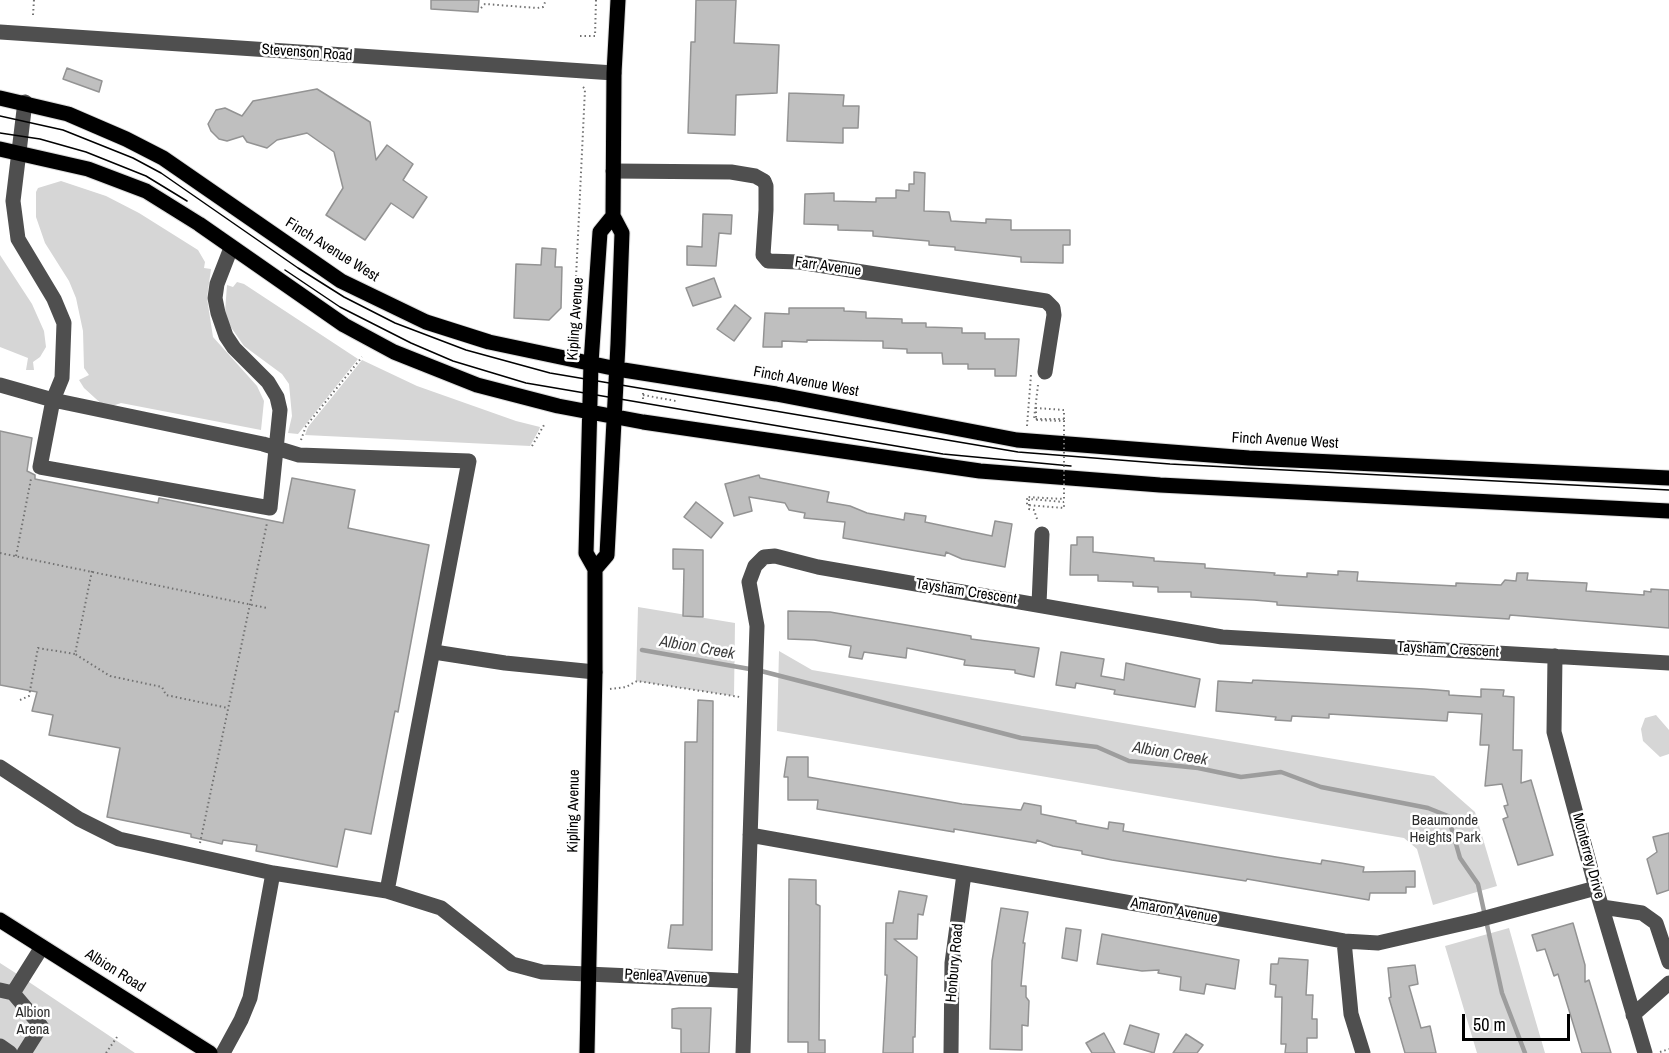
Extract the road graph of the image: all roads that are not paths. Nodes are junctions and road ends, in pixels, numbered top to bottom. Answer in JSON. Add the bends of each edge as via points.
{"nodes":[{"id":1,"x":618,"y":0,"type":"edge"},
{"id":2,"x":0,"y":32,"type":"edge"},
{"id":3,"x":614,"y":73,"type":"junction"},
{"id":4,"x":0,"y":98,"type":"edge"},
{"id":5,"x":25,"y":102,"type":"junction"},
{"id":6,"x":0,"y":148,"type":"edge"},
{"id":7,"x":19,"y":152,"type":"junction"},
{"id":8,"x":613,"y":171,"type":"junction"},
{"id":9,"x":613,"y":216,"type":"junction"},
{"id":10,"x":231,"y":248,"type":"junction"},
{"id":11,"x":591,"y":363,"type":"junction"},
{"id":12,"x":617,"y":369,"type":"junction"},
{"id":13,"x":1041,"y":376,"type":"road end"},
{"id":14,"x":0,"y":385,"type":"edge"},
{"id":15,"x":53,"y":400,"type":"junction"},
{"id":16,"x":590,"y":412,"type":"junction"},
{"id":17,"x":613,"y":417,"type":"junction"},
{"id":18,"x":276,"y":449,"type":"junction"},
{"id":19,"x":1669,"y":478,"type":"edge"},
{"id":20,"x":1669,"y":511,"type":"edge"},
{"id":21,"x":1042,"y":534,"type":"road end"},
{"id":22,"x":595,"y":570,"type":"junction"},
{"id":23,"x":1039,"y":604,"type":"junction"},
{"id":24,"x":434,"y":652,"type":"junction"},
{"id":25,"x":1555,"y":656,"type":"junction"},
{"id":26,"x":1669,"y":663,"type":"edge"},
{"id":27,"x":595,"y":672,"type":"junction"},
{"id":28,"x":0,"y":767,"type":"edge"},
{"id":29,"x":750,"y":836,"type":"junction"},
{"id":30,"x":273,"y":873,"type":"junction"},
{"id":31,"x":964,"y":874,"type":"junction"},
{"id":32,"x":1596,"y":888,"type":"junction"},
{"id":33,"x":387,"y":891,"type":"junction"},
{"id":34,"x":1602,"y":907,"type":"junction"},
{"id":35,"x":0,"y":920,"type":"edge"},
{"id":36,"x":1344,"y":941,"type":"junction"},
{"id":37,"x":42,"y":947,"type":"junction"},
{"id":38,"x":1669,"y":962,"type":"edge"},
{"id":39,"x":588,"y":973,"type":"junction"},
{"id":40,"x":744,"y":981,"type":"junction"},
{"id":41,"x":1669,"y":984,"type":"edge"},
{"id":42,"x":6,"y":992,"type":"edge"},
{"id":43,"x":1633,"y":1015,"type":"junction"},
{"id":44,"x":0,"y":1046,"type":"edge"},
{"id":45,"x":10,"y":1053,"type":"edge"},
{"id":46,"x":24,"y":1053,"type":"edge"},
{"id":47,"x":210,"y":1053,"type":"edge"},
{"id":48,"x":223,"y":1053,"type":"edge"},
{"id":49,"x":587,"y":1053,"type":"edge"},
{"id":50,"x":743,"y":1053,"type":"edge"},
{"id":51,"x":951,"y":1053,"type":"edge"},
{"id":52,"x":1363,"y":1053,"type":"edge"},
{"id":53,"x":1645,"y":1053,"type":"edge"}],
"edges":[{"from":1,"to":3,"type":"main road","name":"Kipling Avenue"},
{"from":2,"to":3,"type":"street","name":"Stevenson Road"},
{"from":3,"to":8,"type":"main road","name":"Kipling Avenue"},
{"from":4,"to":5,"type":"main road","name":"Finch Avenue West"},
{"from":5,"to":7,"type":"street"},
{"from":5,"to":11,"type":"main road","name":"Finch Avenue West","via":[[68,114],[163,158],[304,257],[383,303],[456,333]]},
{"from":6,"to":7,"type":"main road"},
{"from":7,"to":10,"type":"main road","via":[[88,169],[146,191]]},
{"from":7,"to":15,"type":"street","via":[[13,201],[18,239],[54,299],[64,324],[62,378]]},
{"from":8,"to":9,"type":"main road","name":"Kipling Avenue"},
{"from":8,"to":13,"type":"street","name":"Farr Avenue","via":[[731,172],[764,181],[763,255],[768,261],[800,262],[1046,301],[1054,315]]},
{"from":9,"to":11,"type":"main road","name":"Kipling Avenue","via":[[600,232]]},
{"from":9,"to":12,"type":"main road","name":"Kipling Avenue","via":[[622,232]]},
{"from":10,"to":16,"type":"main road","via":[[344,325],[394,352],[477,385]]},
{"from":10,"to":18,"type":"street","via":[[217,284],[218,313],[234,348],[258,369],[277,397],[280,410]]},
{"from":11,"to":12,"type":"main road","name":"Finch Avenue West"},
{"from":11,"to":16,"type":"main road","name":"Kipling Avenue"},
{"from":12,"to":17,"type":"main road","name":"Kipling Avenue"},
{"from":12,"to":19,"type":"main road","name":"Finch Avenue West","via":[[776,394],[1017,440],[1249,458]]},
{"from":14,"to":15,"type":"street"},
{"from":15,"to":18,"type":"street"},
{"from":15,"to":18,"type":"street","via":[[40,466],[270,508]]},
{"from":16,"to":17,"type":"main road"},
{"from":16,"to":22,"type":"main road","name":"Kipling Avenue","via":[[586,553]]},
{"from":17,"to":20,"type":"main road","via":[[980,471],[1160,485]]},
{"from":17,"to":22,"type":"main road","name":"Kipling Avenue","via":[[607,555]]},
{"from":18,"to":24,"type":"street","via":[[298,455],[470,461]]},
{"from":21,"to":23,"type":"street"},
{"from":22,"to":27,"type":"main road","name":"Kipling Avenue"},
{"from":23,"to":25,"type":"street","name":"Taysham Crescent","via":[[1222,638]]},
{"from":23,"to":29,"type":"street","name":"Taysham Crescent","via":[[764,556],[749,582],[757,626]]},
{"from":24,"to":27,"type":"street"},
{"from":24,"to":33,"type":"street"},
{"from":25,"to":26,"type":"street","name":"Taysham Crescent"},
{"from":25,"to":32,"type":"street","name":"Monterrey Drive","via":[[1554,732]]},
{"from":27,"to":39,"type":"main road","name":"Kipling Avenue"},
{"from":28,"to":30,"type":"street","name":"Penlea Avenue","via":[[80,819],[119,839]]},
{"from":29,"to":31,"type":"street","name":"Amaron Avenue"},
{"from":29,"to":40,"type":"street","name":"Taysham Crescent"},
{"from":30,"to":33,"type":"street","name":"Penlea Avenue"},
{"from":30,"to":48,"type":"street","via":[[250,998]]},
{"from":31,"to":36,"type":"street","name":"Amaron Avenue"},
{"from":31,"to":51,"type":"street","name":"Honbury Road","via":[[952,963]]},
{"from":32,"to":34,"type":"street","name":"Monterrey Drive"},
{"from":32,"to":36,"type":"street","name":"Amaron Avenue","via":[[1378,943]]},
{"from":33,"to":39,"type":"street","name":"Penlea Avenue","via":[[441,908],[512,964],[542,972]]},
{"from":34,"to":38,"type":"street","via":[[1642,913],[1656,923]]},
{"from":34,"to":43,"type":"street","name":"Monterrey Drive"},
{"from":35,"to":37,"type":"main road","name":"Albion Road"},
{"from":36,"to":52,"type":"street","via":[[1351,1014]]},
{"from":37,"to":42,"type":"street"},
{"from":37,"to":47,"type":"main road","name":"Albion Road"},
{"from":39,"to":40,"type":"street","name":"Penlea Avenue"},
{"from":39,"to":49,"type":"main road","name":"Kipling Avenue"},
{"from":40,"to":50,"type":"street","name":"Taysham Crescent"},
{"from":41,"to":43,"type":"street"},
{"from":42,"to":46,"type":"street","via":[[41,1026]]},
{"from":43,"to":53,"type":"street","name":"Monterrey Drive"},
{"from":44,"to":45,"type":"street"}]}
